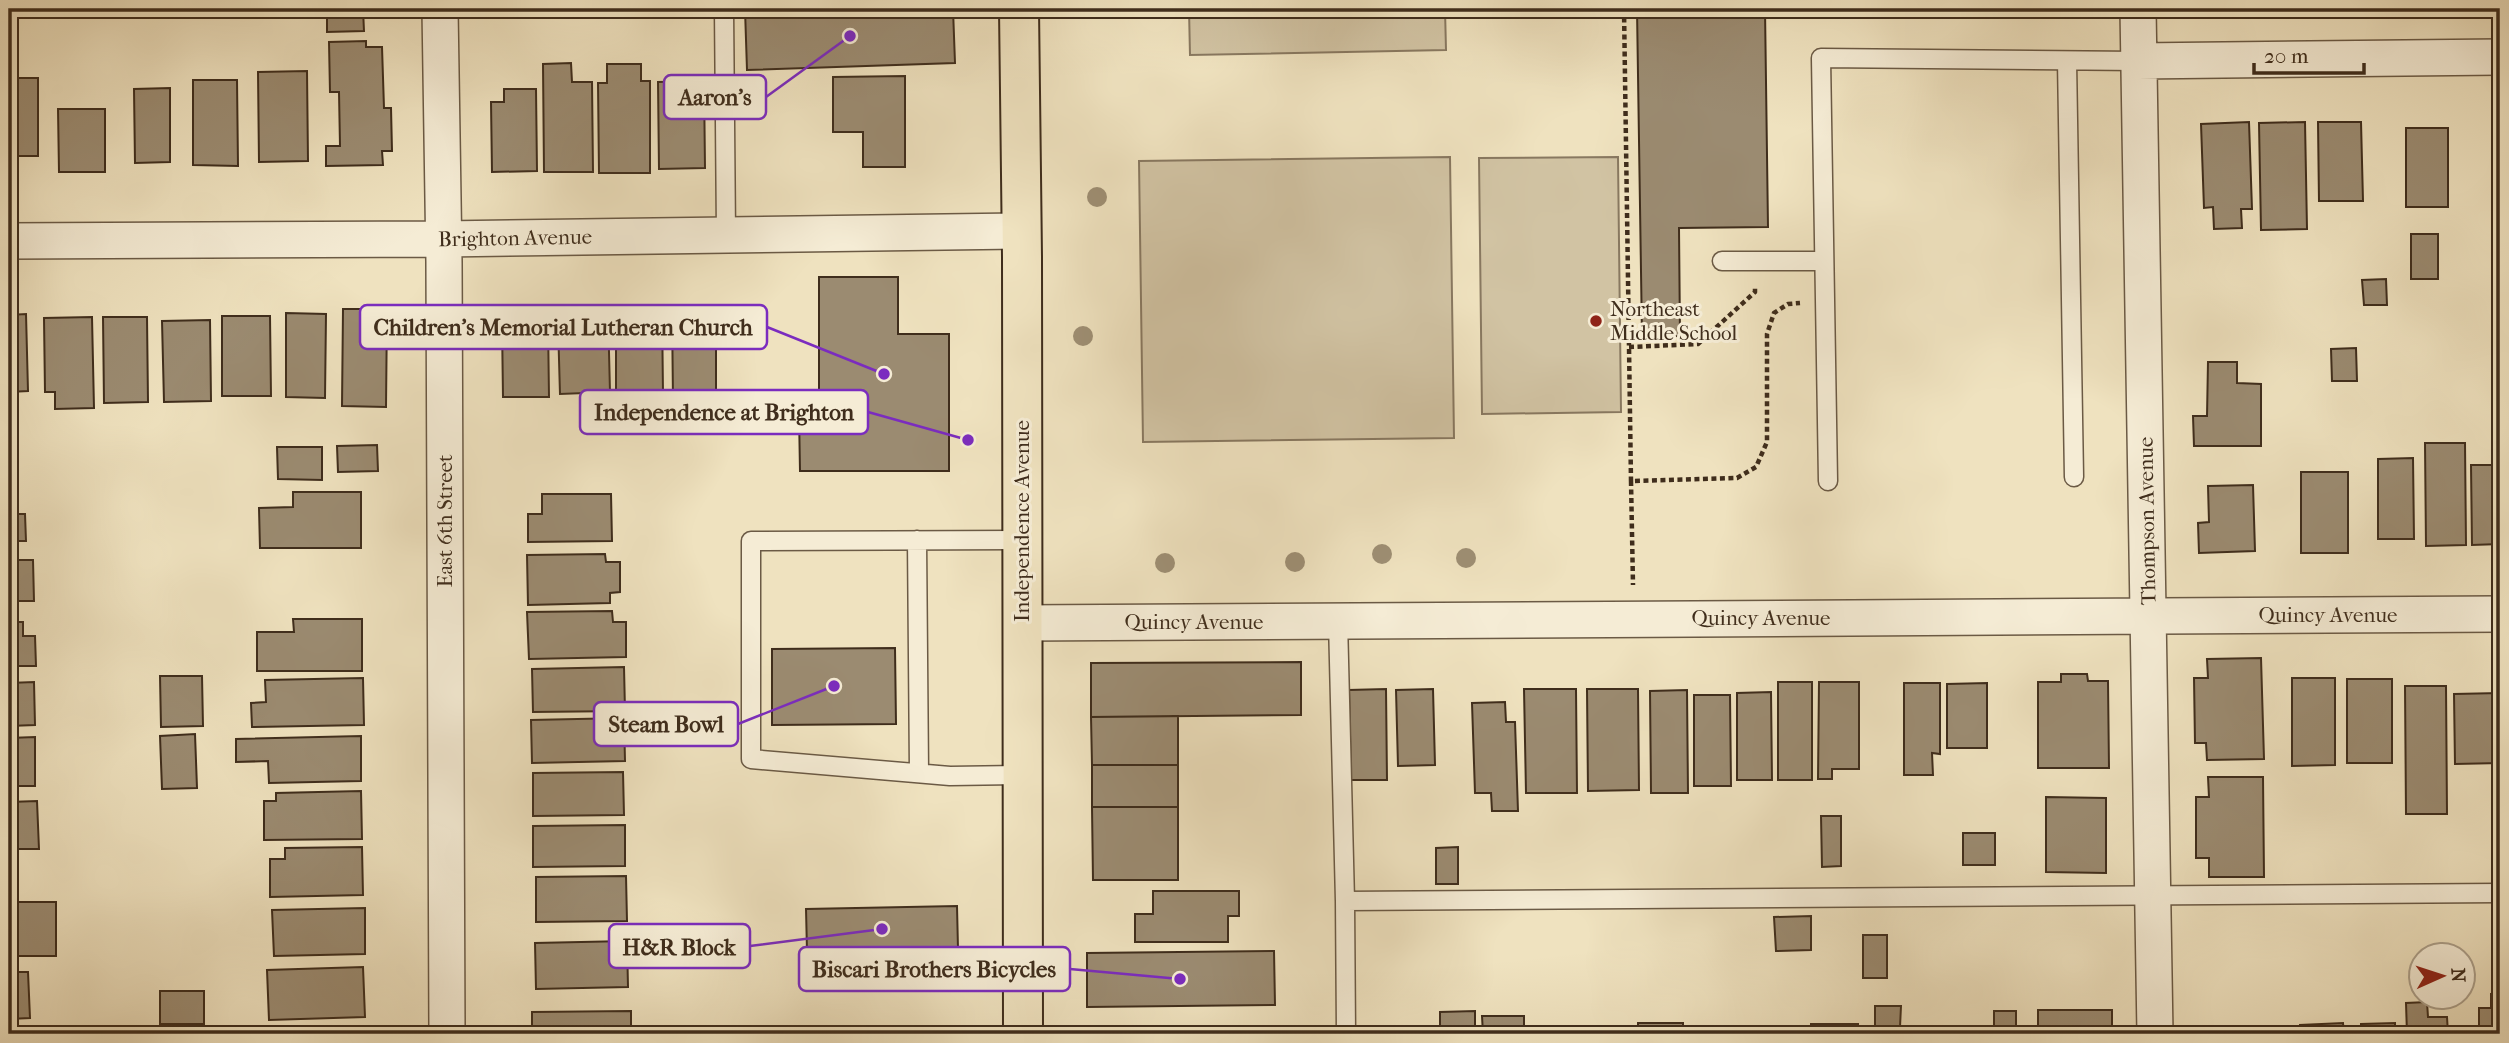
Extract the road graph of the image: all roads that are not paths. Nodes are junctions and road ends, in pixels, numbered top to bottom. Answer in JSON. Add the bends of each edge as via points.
{"nodes":[{"id":1,"x":440,"y":9,"type":"edge"},
{"id":2,"x":724,"y":9,"type":"edge"},
{"id":3,"x":1019,"y":9,"type":"edge"},
{"id":4,"x":2138,"y":9,"type":"edge"},
{"id":5,"x":2500,"y":57,"type":"edge"},
{"id":6,"x":2067,"y":61,"type":"junction"},
{"id":7,"x":2138,"y":61,"type":"junction"},
{"id":8,"x":1022,"y":230,"type":"junction"},
{"id":9,"x":726,"y":234,"type":"junction"},
{"id":10,"x":443,"y":239,"type":"junction"},
{"id":11,"x":9,"y":241,"type":"edge"},
{"id":12,"x":1722,"y":261,"type":"dead end"},
{"id":13,"x":1825,"y":261,"type":"junction"},
{"id":14,"x":2074,"y":477,"type":"dead end"},
{"id":15,"x":1828,"y":481,"type":"dead end"},
{"id":16,"x":917,"y":540,"type":"junction"},
{"id":17,"x":1022,"y":540,"type":"junction"},
{"id":18,"x":2500,"y":614,"type":"edge"},
{"id":19,"x":2149,"y":615,"type":"junction"},
{"id":20,"x":1338,"y":621,"type":"junction"},
{"id":21,"x":1022,"y":623,"type":"junction"},
{"id":22,"x":919,"y":773,"type":"junction"},
{"id":23,"x":1023,"y":775,"type":"junction"},
{"id":24,"x":2500,"y":893,"type":"edge"},
{"id":25,"x":2153,"y":896,"type":"junction"},
{"id":26,"x":1345,"y":901,"type":"junction"},
{"id":27,"x":447,"y":1034,"type":"edge"},
{"id":28,"x":1023,"y":1034,"type":"edge"},
{"id":29,"x":1346,"y":1034,"type":"edge"},
{"id":30,"x":2155,"y":1034,"type":"edge"}],
"edges":[{"from":1,"to":10,"type":"street","name":"East 6th Street"},
{"from":2,"to":9,"type":"lane"},
{"from":3,"to":8,"type":"main road","name":"Independence Avenue"},
{"from":4,"to":7,"type":"street","name":"Thompson Avenue"},
{"from":5,"to":7,"type":"street"},
{"from":6,"to":7,"type":"lane"},
{"from":6,"to":13,"type":"lane","via":[[1821,58]]},
{"from":6,"to":14,"type":"lane"},
{"from":7,"to":19,"type":"street","name":"Thompson Avenue"},
{"from":8,"to":9,"type":"street","name":"Brighton Avenue"},
{"from":8,"to":17,"type":"main road","name":"Independence Avenue"},
{"from":9,"to":10,"type":"street","name":"Brighton Avenue"},
{"from":10,"to":11,"type":"street","name":"Brighton Avenue"},
{"from":10,"to":27,"type":"street","name":"East 6th Street"},
{"from":12,"to":13,"type":"lane"},
{"from":13,"to":15,"type":"lane"},
{"from":16,"to":17,"type":"lane"},
{"from":16,"to":22,"type":"lane"},
{"from":16,"to":22,"type":"lane","via":[[751,541],[751,759]]},
{"from":17,"to":21,"type":"main road","name":"Independence Avenue"},
{"from":18,"to":19,"type":"street","name":"Quincy Avenue"},
{"from":19,"to":20,"type":"street","name":"Quincy Avenue"},
{"from":19,"to":25,"type":"street","name":"Thompson Avenue"},
{"from":20,"to":21,"type":"street","name":"Quincy Avenue"},
{"from":20,"to":26,"type":"lane"},
{"from":21,"to":23,"type":"main road","name":"Independence Avenue"},
{"from":22,"to":23,"type":"lane"},
{"from":23,"to":28,"type":"main road","name":"Independence Avenue"},
{"from":24,"to":25,"type":"lane"},
{"from":25,"to":26,"type":"lane"},
{"from":25,"to":30,"type":"street","name":"Thompson Avenue"},
{"from":26,"to":29,"type":"lane"}]}
